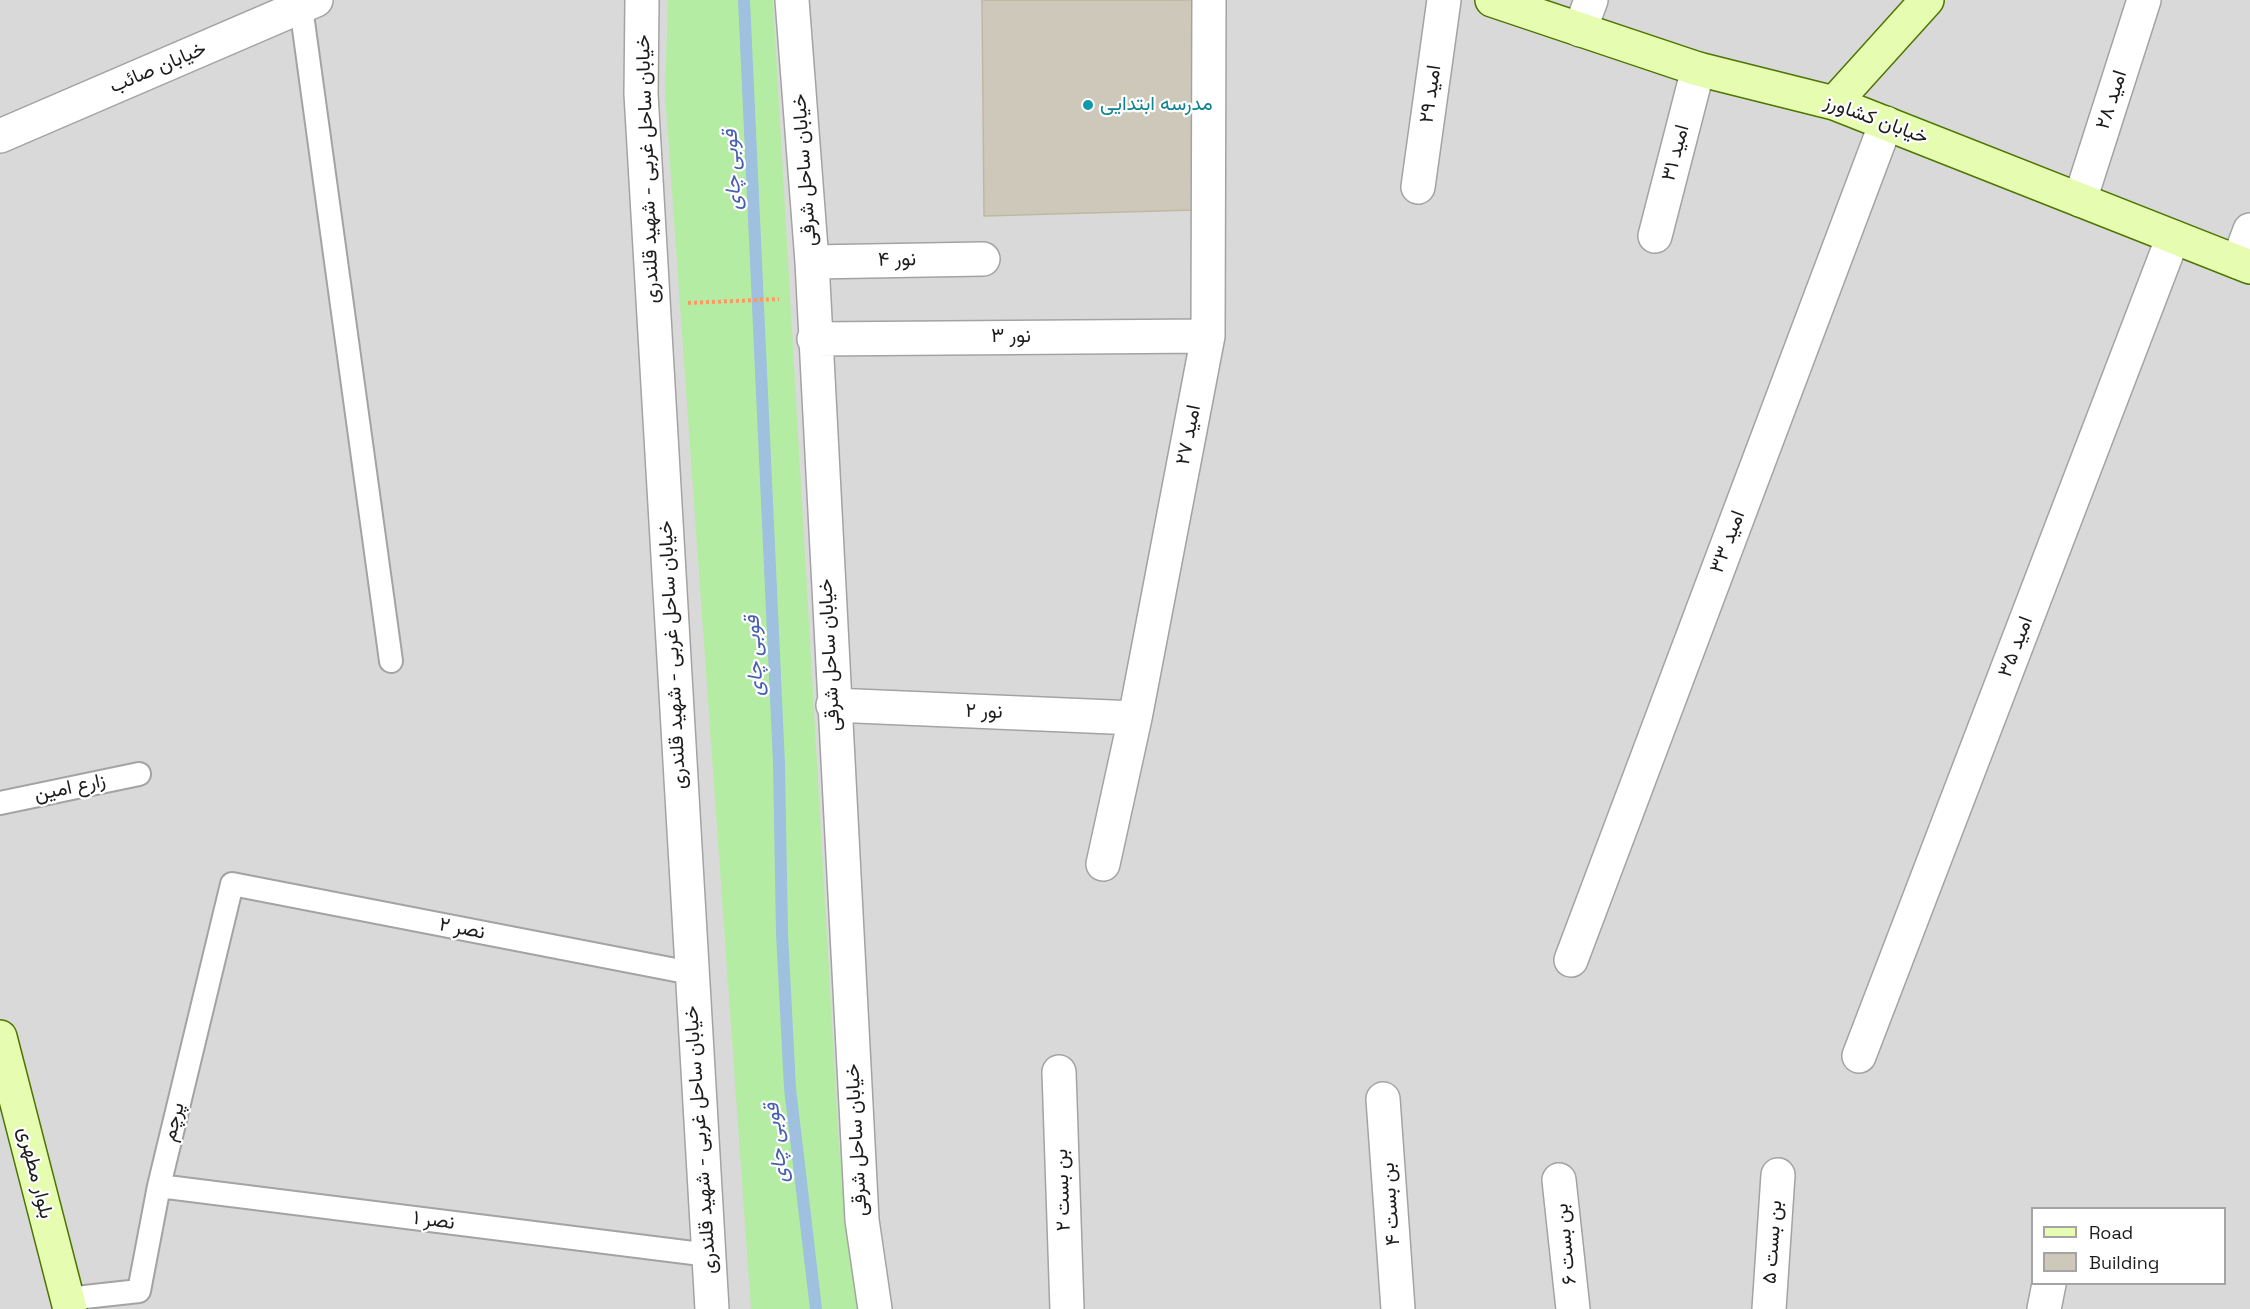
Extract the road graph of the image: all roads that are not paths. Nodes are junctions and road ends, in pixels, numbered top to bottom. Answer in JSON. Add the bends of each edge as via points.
{"nodes":[{"id":1,"x":642,"y":0,"type":"edge"},
{"id":2,"x":792,"y":0,"type":"edge"},
{"id":3,"x":1209,"y":0,"type":"edge"},
{"id":4,"x":1444,"y":0,"type":"edge"},
{"id":5,"x":1492,"y":0,"type":"edge"},
{"id":6,"x":1591,"y":0,"type":"edge"},
{"id":7,"x":1927,"y":0,"type":"edge"},
{"id":8,"x":2144,"y":0,"type":"edge"},
{"id":9,"x":306,"y":2,"type":"edge"},
{"id":10,"x":1580,"y":30,"type":"junction"},
{"id":11,"x":1698,"y":69,"type":"junction"},
{"id":12,"x":1834,"y":103,"type":"junction"},
{"id":13,"x":1886,"y":123,"type":"junction"},
{"id":14,"x":0,"y":136,"type":"edge"},
{"id":15,"x":1418,"y":187,"type":"dead end"},
{"id":16,"x":2080,"y":200,"type":"junction"},
{"id":17,"x":2250,"y":230,"type":"edge"},
{"id":18,"x":1655,"y":236,"type":"dead end"},
{"id":19,"x":2174,"y":237,"type":"junction"},
{"id":20,"x":983,"y":259,"type":"dead end"},
{"id":21,"x":812,"y":261,"type":"junction"},
{"id":22,"x":2244,"y":265,"type":"edge"},
{"id":23,"x":1208,"y":336,"type":"junction"},
{"id":24,"x":814,"y":339,"type":"junction"},
{"id":25,"x":391,"y":661,"type":"dead end"},
{"id":26,"x":833,"y":705,"type":"junction"},
{"id":27,"x":1135,"y":718,"type":"junction"},
{"id":28,"x":139,"y":774,"type":"dead end"},
{"id":29,"x":0,"y":803,"type":"edge"},
{"id":30,"x":1103,"y":864,"type":"dead end"},
{"id":31,"x":232,"y":884,"type":"joint"},
{"id":32,"x":1570,"y":960,"type":"dead end"},
{"id":33,"x":691,"y":973,"type":"junction"},
{"id":34,"x":0,"y":1037,"type":"edge"},
{"id":35,"x":1859,"y":1056,"type":"dead end"},
{"id":36,"x":1059,"y":1071,"type":"dead end"},
{"id":37,"x":1383,"y":1099,"type":"dead end"},
{"id":38,"x":1778,"y":1175,"type":"dead end"},
{"id":39,"x":1559,"y":1180,"type":"dead end"},
{"id":40,"x":159,"y":1186,"type":"junction"},
{"id":41,"x":709,"y":1255,"type":"junction"},
{"id":42,"x":2049,"y":1285,"type":"edge"},
{"id":43,"x":69,"y":1304,"type":"edge"},
{"id":44,"x":712,"y":1309,"type":"edge"},
{"id":45,"x":875,"y":1309,"type":"edge"},
{"id":46,"x":1067,"y":1309,"type":"edge"},
{"id":47,"x":1398,"y":1309,"type":"edge"},
{"id":48,"x":1573,"y":1309,"type":"edge"},
{"id":49,"x":1769,"y":1309,"type":"edge"},
{"id":50,"x":2044,"y":1309,"type":"edge"}],
"edges":[{"from":1,"to":33,"type":"street","name":"خیابان ساحل غربی - شهید قلندری","via":[[641,94]]},
{"from":2,"to":21,"type":"street","name":"خیابان ساحل شرقی"},
{"from":3,"to":23,"type":"street","name":"امید ۲۷"},
{"from":4,"to":15,"type":"street","name":"امید ۲۹"},
{"from":5,"to":10,"type":"main road","name":"خیابان کشاورز"},
{"from":6,"to":10,"type":"street"},
{"from":7,"to":12,"type":"main road"},
{"from":8,"to":16,"type":"street","name":"امید ۲۸"},
{"from":9,"to":14,"type":"street","name":"خیابان صائب"},
{"from":9,"to":25,"type":"lane"},
{"from":10,"to":11,"type":"main road","name":"خیابان کشاورز"},
{"from":11,"to":12,"type":"main road","name":"خیابان کشاورز"},
{"from":11,"to":18,"type":"street","name":"امید ۳۱"},
{"from":12,"to":13,"type":"main road","name":"خیابان کشاورز"},
{"from":13,"to":16,"type":"main road","name":"خیابان کشاورز"},
{"from":13,"to":32,"type":"street","name":"امید ۳۳"},
{"from":16,"to":19,"type":"main road","name":"خیابان کشاورز"},
{"from":17,"to":22,"type":"street"},
{"from":19,"to":22,"type":"main road","name":"خیابان کشاورز"},
{"from":19,"to":35,"type":"street","name":"امید ۳۵"},
{"from":20,"to":21,"type":"street","name":"نور ۴"},
{"from":21,"to":24,"type":"street","name":"خیابان ساحل شرقی"},
{"from":23,"to":24,"type":"street","name":"نور ۳"},
{"from":23,"to":27,"type":"street","name":"امید ۲۷"},
{"from":24,"to":26,"type":"street","name":"خیابان ساحل شرقی"},
{"from":26,"to":27,"type":"street","name":"نور ۲"},
{"from":26,"to":45,"type":"street","name":"خیابان ساحل شرقی","via":[[862,1220]]},
{"from":27,"to":30,"type":"street","name":"امید ۲۷"},
{"from":28,"to":29,"type":"lane","name":"زارع امین"},
{"from":31,"to":33,"type":"lane","name":"نصر ۲"},
{"from":31,"to":40,"type":"lane","name":"پرچم"},
{"from":33,"to":41,"type":"street","name":"خیابان ساحل غربی - شهید قلندری"},
{"from":34,"to":43,"type":"main road","name":"بلوار مطهری"},
{"from":36,"to":46,"type":"street","name":"بن بست ۲"},
{"from":37,"to":47,"type":"street","name":"بن بست ۴"},
{"from":38,"to":49,"type":"street","name":"بن بست ۵"},
{"from":39,"to":48,"type":"street","name":"بن بست ۶"},
{"from":40,"to":41,"type":"lane","name":"نصر ۱"},
{"from":40,"to":43,"type":"lane","name":"پرچم","via":[[139,1292]]},
{"from":41,"to":44,"type":"street","name":"خیابان ساحل غربی - شهید قلندری"},
{"from":42,"to":50,"type":"street"}]}
